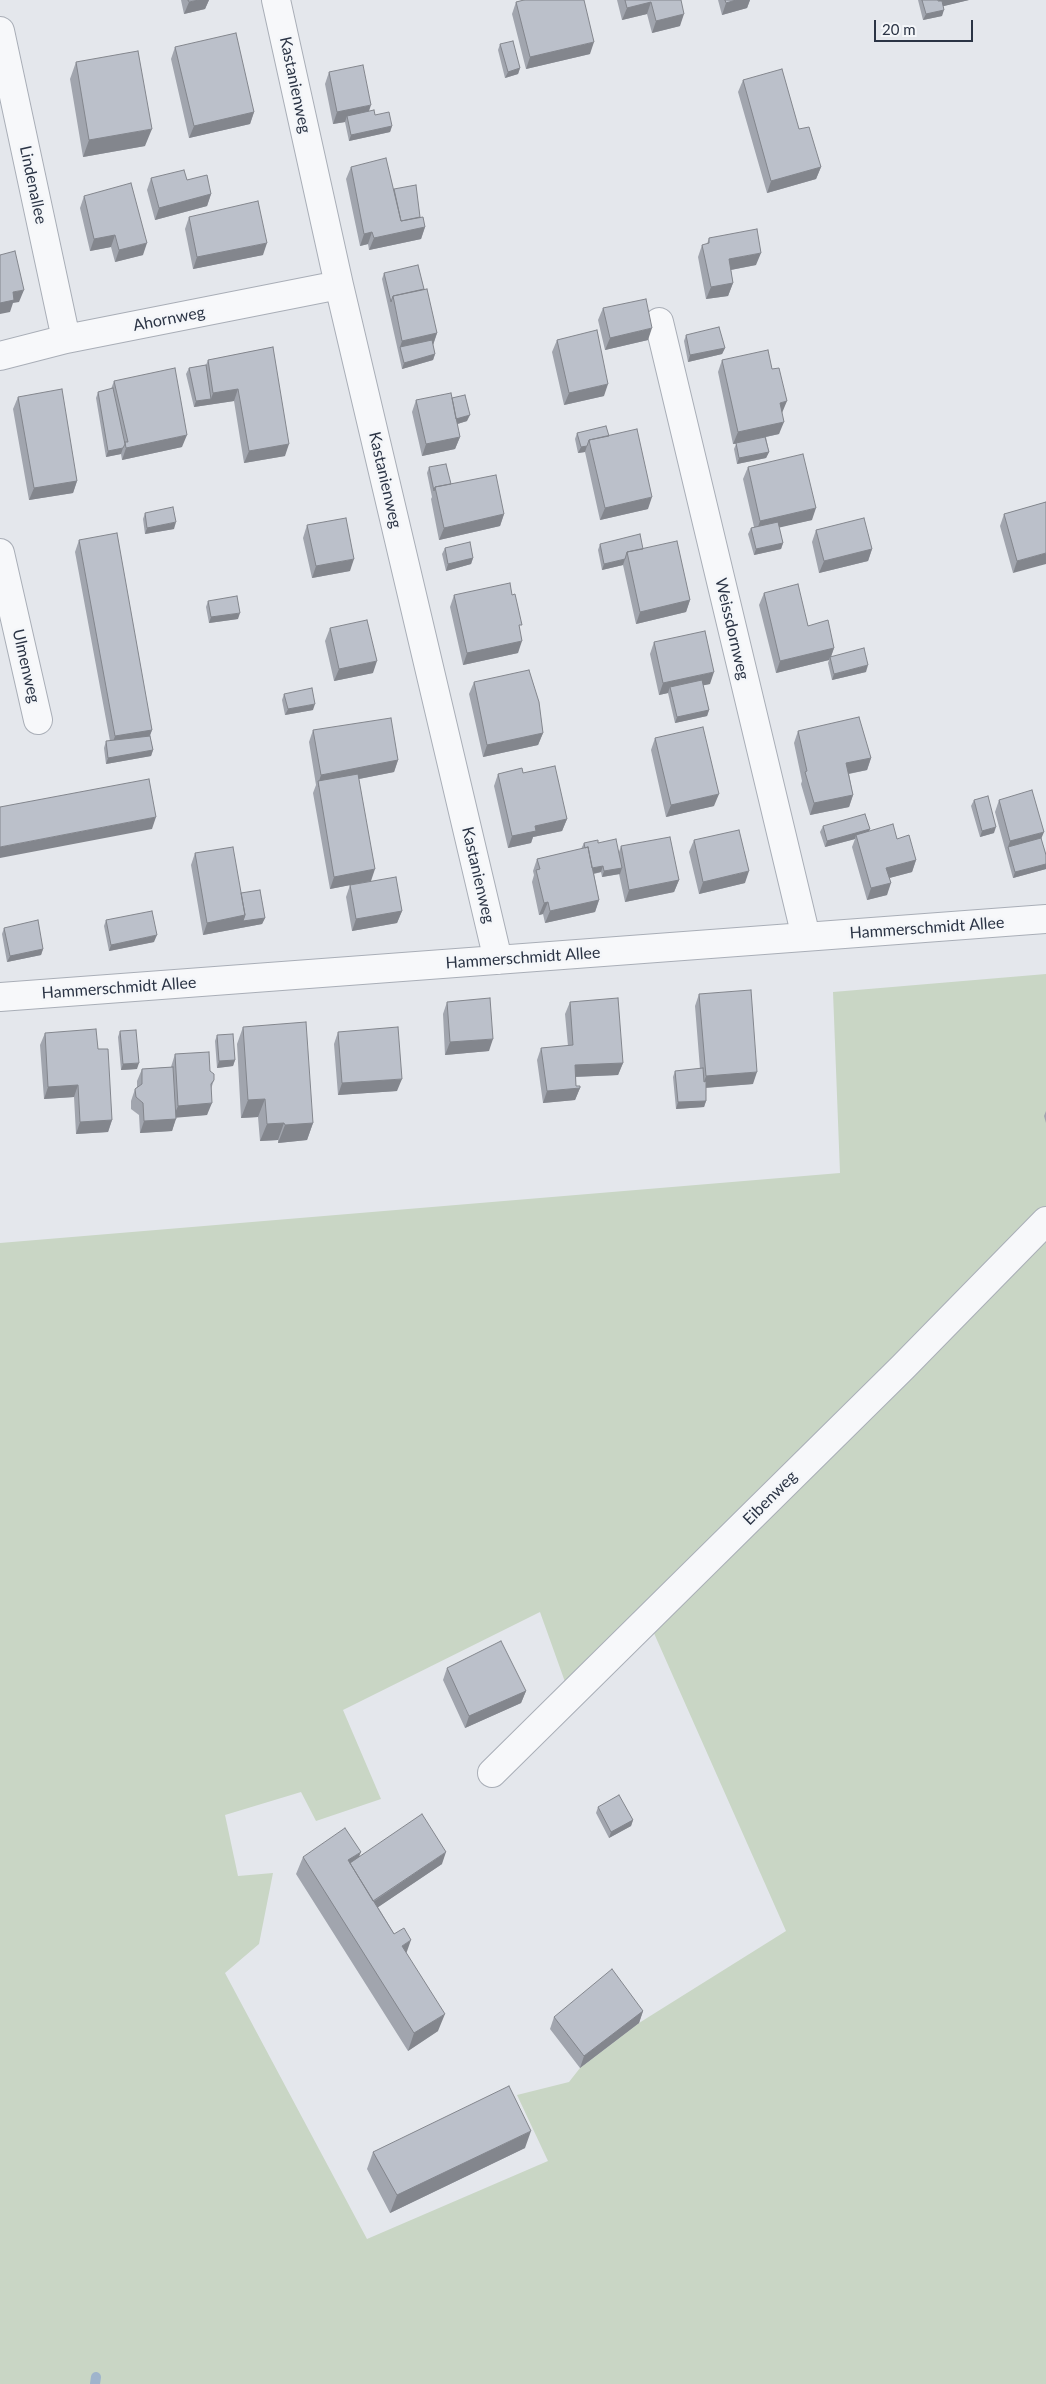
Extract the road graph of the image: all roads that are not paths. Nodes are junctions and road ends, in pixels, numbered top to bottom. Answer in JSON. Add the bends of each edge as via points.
{"nodes":[{"id":1,"x":276,"y":0,"type":"edge"},
{"id":2,"x":0,"y":31,"type":"edge"},
{"id":3,"x":339,"y":285,"type":"junction"},
{"id":4,"x":659,"y":322,"type":"dead end"},
{"id":5,"x":66,"y":339,"type":"junction"},
{"id":6,"x":0,"y":356,"type":"edge"},
{"id":7,"x":0,"y":553,"type":"edge"},
{"id":8,"x":38,"y":720,"type":"dead end"},
{"id":9,"x":1046,"y":919,"type":"edge"},
{"id":10,"x":806,"y":937,"type":"junction"},
{"id":11,"x":498,"y":960,"type":"junction"},
{"id":12,"x":0,"y":997,"type":"edge"},
{"id":13,"x":1046,"y":1221,"type":"edge"},
{"id":14,"x":492,"y":1773,"type":"dead end"}],
"edges":[{"from":1,"to":3,"type":"street","name":"Kastanienweg"},
{"from":2,"to":5,"type":"street","name":"Lindenallee"},
{"from":3,"to":5,"type":"street","name":"Ahornweg"},
{"from":3,"to":11,"type":"street","name":"Kastanienweg"},
{"from":4,"to":10,"type":"street","name":"Weissdornweg"},
{"from":5,"to":6,"type":"street","name":"Ahornweg"},
{"from":7,"to":8,"type":"street","name":"Ulmenweg"},
{"from":9,"to":10,"type":"street","name":"Hammerschmidt Allee"},
{"from":10,"to":11,"type":"street","name":"Hammerschmidt Allee"},
{"from":11,"to":12,"type":"street","name":"Hammerschmidt Allee"},
{"from":13,"to":14,"type":"street","name":"Eibenweg"}]}
